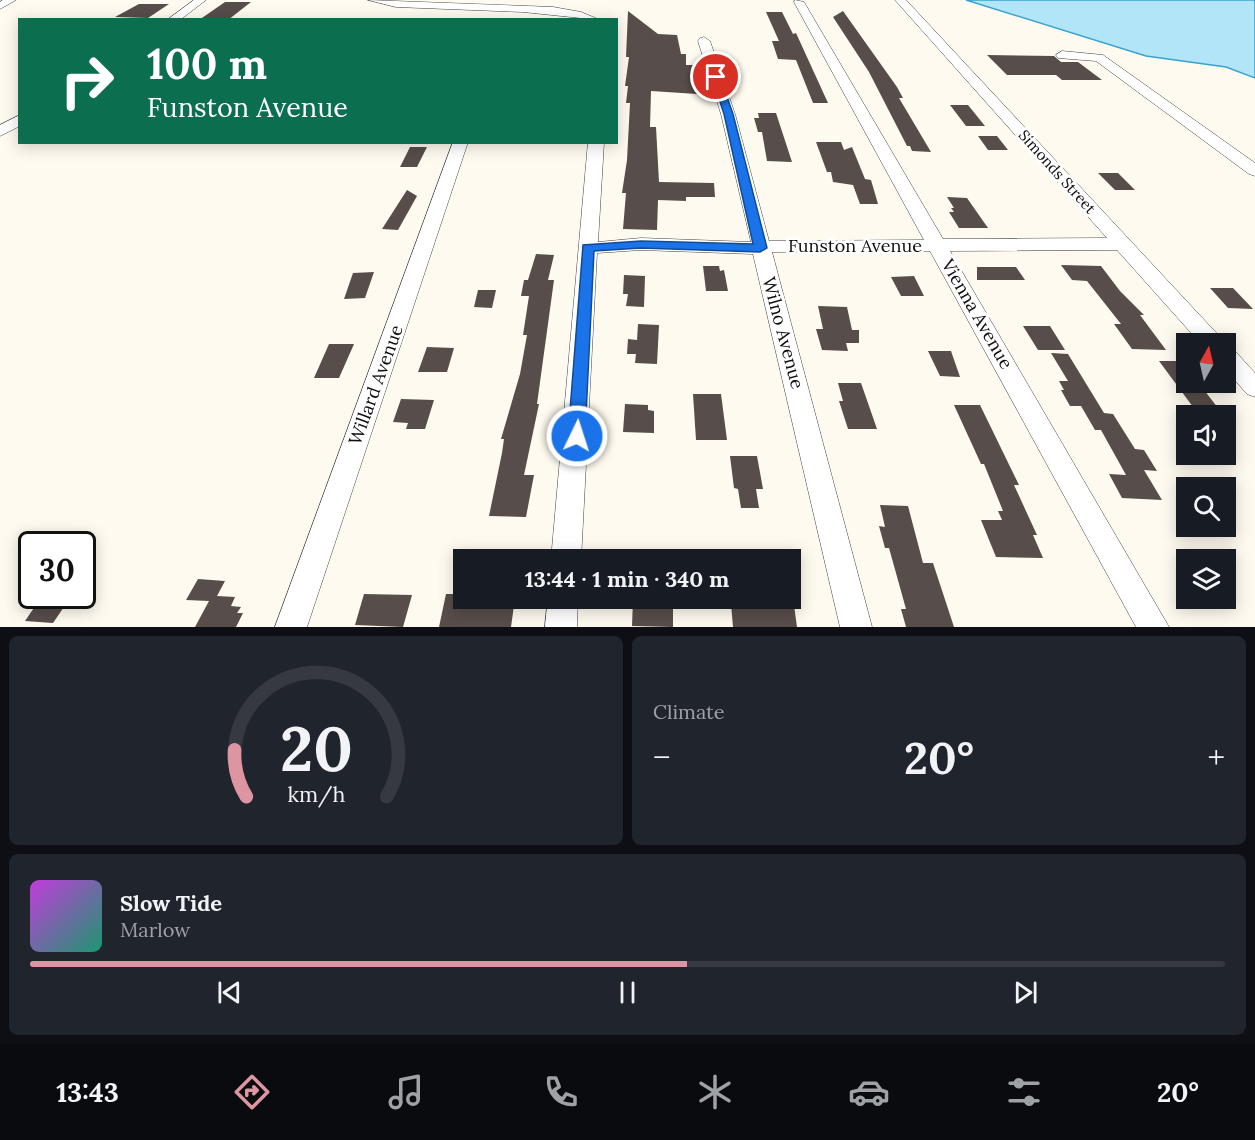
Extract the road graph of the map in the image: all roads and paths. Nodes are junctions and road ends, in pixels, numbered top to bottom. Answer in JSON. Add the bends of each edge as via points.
{"nodes":[{"id":1,"x":11,"y":0,"type":"edge"},
{"id":2,"x":201,"y":0,"type":"edge"},
{"id":3,"x":373,"y":0,"type":"edge"},
{"id":4,"x":900,"y":0,"type":"edge"},
{"id":5,"x":799,"y":2,"type":"dead end"},
{"id":6,"x":0,"y":6,"type":"edge"},
{"id":7,"x":175,"y":18,"type":"edge"},
{"id":8,"x":593,"y":18,"type":"edge"},
{"id":9,"x":704,"y":41,"type":"dead end"},
{"id":10,"x":1062,"y":55,"type":"dead end"},
{"id":11,"x":18,"y":120,"type":"edge"},
{"id":12,"x":0,"y":132,"type":"edge"},
{"id":13,"x":460,"y":144,"type":"edge"},
{"id":14,"x":596,"y":144,"type":"edge"},
{"id":15,"x":1255,"y":171,"type":"edge"},
{"id":16,"x":1123,"y":244,"type":"junction"},
{"id":17,"x":938,"y":246,"type":"junction"},
{"id":18,"x":588,"y":248,"type":"junction"},
{"id":19,"x":760,"y":248,"type":"junction"},
{"id":20,"x":1204,"y":333,"type":"edge"},
{"id":21,"x":1236,"y":367,"type":"edge"},
{"id":22,"x":1255,"y":388,"type":"edge"},
{"id":23,"x":567,"y":549,"type":"edge"},
{"id":24,"x":562,"y":609,"type":"edge"},
{"id":25,"x":291,"y":627,"type":"edge"},
{"id":26,"x":561,"y":627,"type":"edge"},
{"id":27,"x":856,"y":627,"type":"edge"},
{"id":28,"x":1153,"y":627,"type":"edge"}],
"edges":[{"from":1,"to":6,"type":"street"},
{"from":2,"to":7,"type":"street"},
{"from":3,"to":8,"type":"street","via":[[539,2],[566,5],[588,12]]},
{"from":4,"to":16,"type":"street","name":"Simonds Street"},
{"from":5,"to":17,"type":"street","name":"Vienna Avenue"},
{"from":9,"to":19,"type":"street","name":"Wilno Avenue","via":[[728,114]]},
{"from":10,"to":15,"type":"street","via":[[1099,58]]},
{"from":11,"to":12,"type":"street"},
{"from":13,"to":25,"type":"street","name":"Willard Avenue"},
{"from":14,"to":18,"type":"street"},
{"from":16,"to":17,"type":"street","name":"Funston Avenue"},
{"from":16,"to":20,"type":"street","name":"Simonds Street"},
{"from":17,"to":19,"type":"street","name":"Funston Avenue"},
{"from":17,"to":28,"type":"street","name":"Vienna Avenue"},
{"from":18,"to":19,"type":"street","name":"Funston Avenue","via":[[641,244]]},
{"from":18,"to":23,"type":"street"},
{"from":19,"to":27,"type":"street","name":"Wilno Avenue"},
{"from":21,"to":22,"type":"street"},
{"from":24,"to":26,"type":"street"}]}
